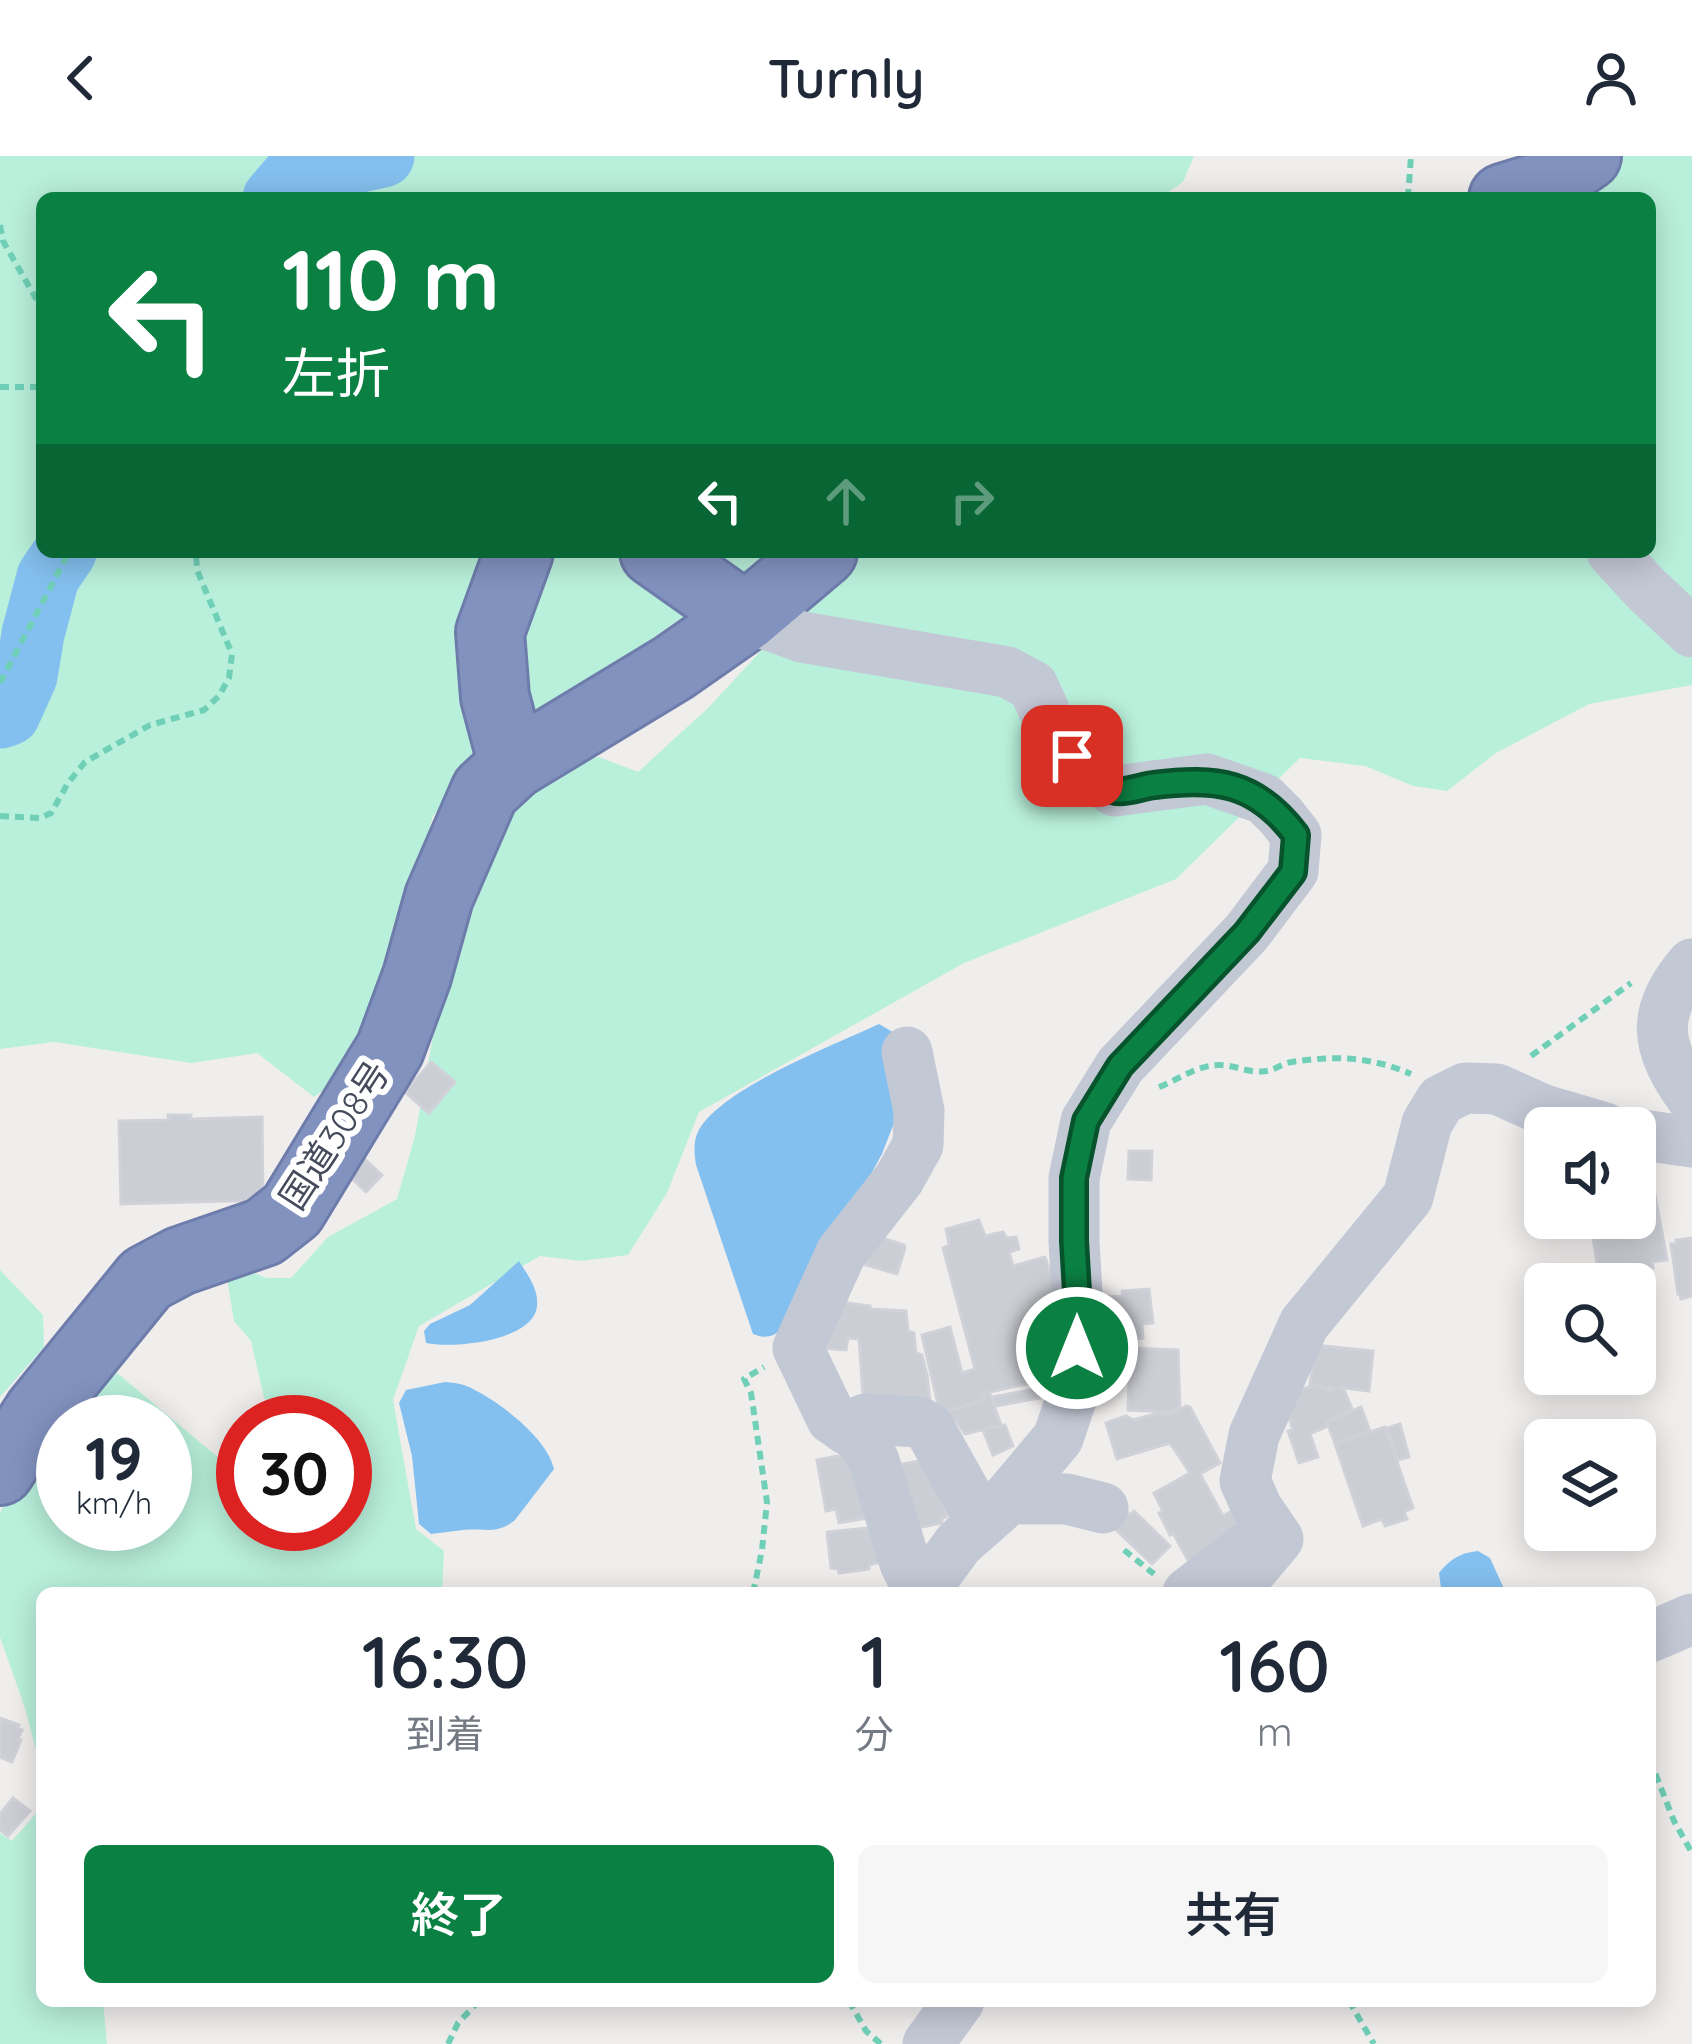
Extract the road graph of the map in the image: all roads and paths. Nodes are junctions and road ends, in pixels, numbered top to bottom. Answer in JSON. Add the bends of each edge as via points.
{"nodes":[{"id":1,"x":1411,"y":156,"type":"edge"},
{"id":2,"x":1408,"y":192,"type":"edge"},
{"id":3,"x":0,"y":225,"type":"edge"},
{"id":4,"x":36,"y":299,"type":"edge"},
{"id":5,"x":0,"y":387,"type":"edge"},
{"id":6,"x":36,"y":387,"type":"edge"},
{"id":7,"x":66,"y":558,"type":"edge"},
{"id":8,"x":196,"y":558,"type":"edge"},
{"id":9,"x":517,"y":558,"type":"edge"},
{"id":10,"x":662,"y":558,"type":"edge"},
{"id":11,"x":816,"y":558,"type":"edge"},
{"id":12,"x":1618,"y":558,"type":"edge"},
{"id":13,"x":746,"y":617,"type":"junction"},
{"id":14,"x":1692,"y":632,"type":"edge"},
{"id":15,"x":0,"y":683,"type":"edge"},
{"id":16,"x":513,"y":765,"type":"junction"},
{"id":17,"x":0,"y":816,"type":"edge"},
{"id":18,"x":1692,"y":964,"type":"edge"},
{"id":19,"x":1638,"y":979,"type":"dead end"},
{"id":20,"x":907,"y":1052,"type":"dead end"},
{"id":21,"x":1471,"y":1092,"type":"junction"},
{"id":22,"x":1692,"y":1098,"type":"edge"},
{"id":23,"x":1098,"y":1102,"type":"junction"},
{"id":24,"x":1538,"y":1107,"type":"edge"},
{"id":25,"x":1656,"y":1137,"type":"edge"},
{"id":26,"x":1692,"y":1142,"type":"edge"},
{"id":27,"x":798,"y":1348,"type":"junction"},
{"id":28,"x":846,"y":1429,"type":"junction"},
{"id":29,"x":0,"y":1471,"type":"edge"},
{"id":30,"x":1103,"y":1508,"type":"dead end"},
{"id":31,"x":994,"y":1511,"type":"junction"},
{"id":32,"x":1271,"y":1529,"type":"junction"},
{"id":33,"x":754,"y":1587,"type":"edge"},
{"id":34,"x":920,"y":1587,"type":"edge"},
{"id":35,"x":928,"y":1587,"type":"edge"},
{"id":36,"x":1197,"y":1587,"type":"edge"},
{"id":37,"x":1243,"y":1587,"type":"edge"},
{"id":38,"x":1692,"y":1619,"type":"edge"},
{"id":39,"x":1656,"y":1634,"type":"edge"},
{"id":40,"x":1656,"y":1775,"type":"edge"},
{"id":41,"x":1692,"y":1853,"type":"edge"},
{"id":42,"x":473,"y":2007,"type":"edge"},
{"id":43,"x":852,"y":2007,"type":"edge"},
{"id":44,"x":955,"y":2007,"type":"edge"},
{"id":45,"x":1351,"y":2007,"type":"edge"},
{"id":46,"x":448,"y":2044,"type":"edge"},
{"id":47,"x":881,"y":2044,"type":"edge"},
{"id":48,"x":928,"y":2044,"type":"edge"},
{"id":49,"x":1374,"y":2044,"type":"edge"}],
"edges":[{"from":1,"to":2,"type":"path"},
{"from":3,"to":4,"type":"path"},
{"from":5,"to":6,"type":"path"},
{"from":7,"to":15,"type":"path"},
{"from":8,"to":17,"type":"path","via":[[232,654],[219,696],[85,762],[51,813]]},
{"from":9,"to":16,"type":"highway","via":[[490,632],[495,697]]},
{"from":10,"to":13,"type":"highway"},
{"from":11,"to":13,"type":"highway","name":"国道308号"},
{"from":12,"to":14,"type":"street"},
{"from":13,"to":16,"type":"highway","name":"国道308号"},
{"from":13,"to":23,"type":"street","via":[[802,637],[1007,672],[1033,686],[1056,737],[1115,791],[1207,779],[1264,800],[1296,835],[1293,872],[1120,1066]]},
{"from":16,"to":29,"type":"highway","name":"国道308号","via":[[485,791],[454,860],[390,1049],[292,1210],[264,1232],[146,1279]]},
{"from":18,"to":22,"type":"street","via":[[1660,1028],[1670,1069]]},
{"from":19,"to":21,"type":"path"},
{"from":20,"to":27,"type":"street","via":[[918,1144],[841,1253]]},
{"from":21,"to":23,"type":"path","via":[[1351,1057],[1266,1072],[1199,1067]]},
{"from":21,"to":24,"type":"street","via":[[1497,1088]]},
{"from":21,"to":32,"type":"street","via":[[1441,1100],[1408,1197],[1304,1324],[1254,1435],[1246,1481]]},
{"from":23,"to":31,"type":"street","via":[[1074,1178],[1075,1388],[1058,1438]]},
{"from":25,"to":26,"type":"street"},
{"from":27,"to":28,"type":"street","via":[[832,1419]]},
{"from":27,"to":33,"type":"path","via":[[744,1378],[767,1502]]},
{"from":28,"to":31,"type":"street","via":[[865,1419],[919,1422]]},
{"from":28,"to":34,"type":"street","via":[[874,1461],[905,1563]]},
{"from":30,"to":31,"type":"street","via":[[1067,1499]]},
{"from":31,"to":35,"type":"street"},
{"from":32,"to":36,"type":"street"},
{"from":32,"to":37,"type":"street","via":[[1278,1538]]},
{"from":38,"to":39,"type":"street"},
{"from":40,"to":41,"type":"path"},
{"from":42,"to":46,"type":"path"},
{"from":43,"to":47,"type":"path"},
{"from":44,"to":48,"type":"street"},
{"from":45,"to":49,"type":"path"}]}
